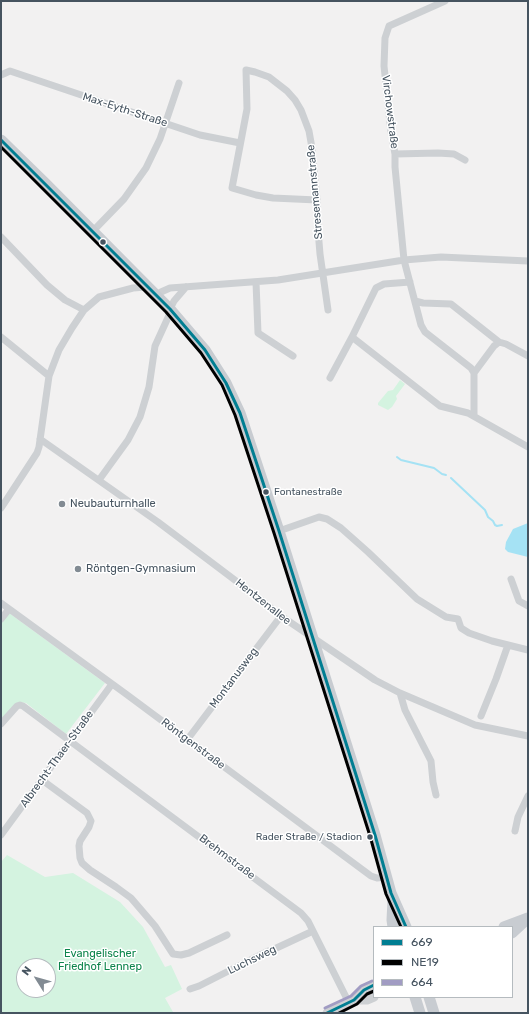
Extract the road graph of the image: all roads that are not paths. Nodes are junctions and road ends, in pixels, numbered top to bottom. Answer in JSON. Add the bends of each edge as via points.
{"nodes":[{"id":1,"x":445,"y":1,"type":"edge"},
{"id":2,"x":1,"y":75,"type":"edge"},
{"id":3,"x":179,"y":84,"type":"dead end"},
{"id":4,"x":166,"y":123,"type":"junction"},
{"id":5,"x":1,"y":140,"type":"edge"},
{"id":6,"x":240,"y":143,"type":"junction"},
{"id":7,"x":395,"y":154,"type":"junction"},
{"id":8,"x":465,"y":160,"type":"dead end"},
{"id":9,"x":316,"y":200,"type":"junction"},
{"id":10,"x":93,"y":231,"type":"junction"},
{"id":11,"x":1,"y":237,"type":"edge"},
{"id":12,"x":404,"y":260,"type":"junction"},
{"id":13,"x":528,"y":261,"type":"edge"},
{"id":14,"x":322,"y":273,"type":"junction"},
{"id":15,"x":256,"y":282,"type":"junction"},
{"id":16,"x":410,"y":282,"type":"junction"},
{"id":17,"x":146,"y":287,"type":"junction"},
{"id":18,"x":186,"y":287,"type":"junction"},
{"id":19,"x":156,"y":296,"type":"junction"},
{"id":20,"x":415,"y":301,"type":"junction"},
{"id":21,"x":84,"y":310,"type":"junction"},
{"id":22,"x":171,"y":310,"type":"junction"},
{"id":23,"x":328,"y":310,"type":"dead end"},
{"id":24,"x":1,"y":337,"type":"edge"},
{"id":25,"x":352,"y":337,"type":"junction"},
{"id":26,"x":499,"y":342,"type":"junction"},
{"id":27,"x":293,"y":356,"type":"dead end"},
{"id":28,"x":528,"y":356,"type":"edge"},
{"id":29,"x":474,"y":373,"type":"junction"},
{"id":30,"x":49,"y":376,"type":"junction"},
{"id":31,"x":330,"y":378,"type":"dead end"},
{"id":32,"x":474,"y":415,"type":"junction"},
{"id":33,"x":40,"y":439,"type":"junction"},
{"id":34,"x":528,"y":446,"type":"edge"},
{"id":35,"x":99,"y":480,"type":"junction"},
{"id":36,"x":1,"y":508,"type":"edge"},
{"id":37,"x":279,"y":531,"type":"junction"},
{"id":38,"x":511,"y":579,"type":"dead end"},
{"id":39,"x":1,"y":603,"type":"edge"},
{"id":40,"x":528,"y":606,"type":"edge"},
{"id":41,"x":9,"y":609,"type":"junction"},
{"id":42,"x":281,"y":616,"type":"junction"},
{"id":43,"x":1,"y":619,"type":"edge"},
{"id":44,"x":312,"y":638,"type":"junction"},
{"id":45,"x":508,"y":645,"type":"junction"},
{"id":46,"x":528,"y":650,"type":"edge"},
{"id":47,"x":112,"y":684,"type":"junction"},
{"id":48,"x":400,"y":694,"type":"junction"},
{"id":49,"x":481,"y":716,"type":"dead end"},
{"id":50,"x":1,"y":724,"type":"edge"},
{"id":51,"x":528,"y":736,"type":"edge"},
{"id":52,"x":188,"y":740,"type":"junction"},
{"id":53,"x":71,"y":741,"type":"junction"},
{"id":54,"x":42,"y":780,"type":"junction"},
{"id":55,"x":436,"y":794,"type":"dead end"},
{"id":56,"x":528,"y":796,"type":"edge"},
{"id":57,"x":515,"y":831,"type":"dead end"},
{"id":58,"x":1,"y":835,"type":"edge"},
{"id":59,"x":386,"y":877,"type":"junction"},
{"id":60,"x":393,"y":900,"type":"junction"},
{"id":61,"x":393,"y":926,"type":"edge"},
{"id":62,"x":406,"y":926,"type":"edge"},
{"id":63,"x":507,"y":926,"type":"edge"},
{"id":64,"x":313,"y":931,"type":"junction"},
{"id":65,"x":513,"y":932,"type":"edge"},
{"id":66,"x":227,"y":935,"type":"dead end"},
{"id":67,"x":373,"y":986,"type":"edge"},
{"id":68,"x":190,"y":989,"type":"dead end"},
{"id":69,"x":373,"y":997,"type":"edge"},
{"id":70,"x":415,"y":998,"type":"edge"},
{"id":71,"x":429,"y":998,"type":"edge"},
{"id":72,"x":352,"y":1002,"type":"junction"},
{"id":73,"x":327,"y":1013,"type":"edge"},
{"id":74,"x":420,"y":1013,"type":"edge"},
{"id":75,"x":434,"y":1013,"type":"edge"}],
"edges":[{"from":1,"to":7,"type":"street","name":"Virchowstraße","via":[[393,24],[386,33],[384,66]]},
{"from":2,"to":4,"type":"street","name":"Max-Eyth-Straße","via":[[10,71]]},
{"from":3,"to":4,"type":"street"},
{"from":4,"to":6,"type":"street","name":"Max-Eyth-Straße","via":[[200,135]]},
{"from":4,"to":10,"type":"street","via":[[153,155],[138,180],[124,199]]},
{"from":5,"to":10,"type":"main road"},
{"from":6,"to":9,"type":"street","via":[[232,188],[273,198]]},
{"from":6,"to":9,"type":"street","name":"Stresemannstraße","via":[[247,109],[246,70],[269,77],[294,100],[300,110],[309,131]]},
{"from":7,"to":8,"type":"street","via":[[454,154]]},
{"from":7,"to":12,"type":"street","name":"Virchowstraße"},
{"from":9,"to":14,"type":"street","name":"Stresemannstraße"},
{"from":10,"to":17,"type":"main road"},
{"from":11,"to":21,"type":"street","via":[[47,285],[65,300]]},
{"from":12,"to":13,"type":"street","via":[[440,257]]},
{"from":12,"to":14,"type":"street"},
{"from":12,"to":16,"type":"street","name":"Virchowstraße"},
{"from":14,"to":15,"type":"street"},
{"from":14,"to":23,"type":"street","name":"Stresemannstraße"},
{"from":15,"to":18,"type":"street"},
{"from":15,"to":27,"type":"street","via":[[258,333]]},
{"from":16,"to":20,"type":"street","name":"Virchowstraße"},
{"from":16,"to":25,"type":"street","via":[[384,284],[376,288]]},
{"from":17,"to":19,"type":"main road"},
{"from":17,"to":21,"type":"street","via":[[105,294]]},
{"from":18,"to":19,"type":"street","via":[[170,288]]},
{"from":18,"to":22,"type":"street","via":[[174,301]]},
{"from":19,"to":22,"type":"main road"},
{"from":20,"to":26,"type":"street","via":[[451,304]]},
{"from":20,"to":29,"type":"street","name":"Virchowstraße","via":[[424,330]]},
{"from":21,"to":30,"type":"street","via":[[60,350]]},
{"from":22,"to":35,"type":"street","via":[[155,346],[149,387],[140,417],[128,440]]},
{"from":22,"to":37,"type":"main road","via":[[205,350],[226,383],[240,413]]},
{"from":24,"to":30,"type":"street"},
{"from":25,"to":31,"type":"street"},
{"from":25,"to":32,"type":"street","via":[[440,406]]},
{"from":26,"to":28,"type":"street"},
{"from":26,"to":29,"type":"street"},
{"from":29,"to":32,"type":"street"},
{"from":30,"to":33,"type":"street"},
{"from":32,"to":34,"type":"street"},
{"from":33,"to":35,"type":"street","name":"Hentzenallee"},
{"from":33,"to":36,"type":"street","via":[[37,453]]},
{"from":35,"to":42,"type":"street","name":"Hentzenallee"},
{"from":37,"to":44,"type":"main road"},
{"from":37,"to":45,"type":"street","via":[[319,517],[327,519],[356,541],[427,606],[446,617],[458,619],[461,628],[469,633]]},
{"from":38,"to":40,"type":"street","via":[[519,601]]},
{"from":39,"to":41,"type":"street","name":"Röntgenstraße"},
{"from":41,"to":43,"type":"street"},
{"from":41,"to":47,"type":"street","name":"Röntgenstraße"},
{"from":42,"to":44,"type":"street","name":"Hentzenallee"},
{"from":42,"to":52,"type":"street","name":"Montanusweg"},
{"from":44,"to":48,"type":"street","name":"Hentzenallee"},
{"from":44,"to":59,"type":"main road"},
{"from":45,"to":46,"type":"street"},
{"from":45,"to":49,"type":"street"},
{"from":47,"to":52,"type":"street","name":"Röntgenstraße"},
{"from":47,"to":53,"type":"street","name":"Albrecht-Thaer-Straße"},
{"from":48,"to":51,"type":"street","name":"Hentzenallee","via":[[475,725]]},
{"from":48,"to":55,"type":"street","via":[[405,710],[431,761]]},
{"from":50,"to":53,"type":"street","name":"Brehmstraße","via":[[17,706],[21,705]]},
{"from":52,"to":59,"type":"street","name":"Röntgenstraße","via":[[371,876]]},
{"from":53,"to":54,"type":"street","name":"Albrecht-Thaer-Straße"},
{"from":53,"to":64,"type":"street","name":"Brehmstraße","via":[[301,913]]},
{"from":54,"to":58,"type":"street","name":"Albrecht-Thaer-Straße"},
{"from":54,"to":66,"type":"street","via":[[87,813],[91,821],[80,841],[82,863],[131,898],[173,954],[189,953]]},
{"from":56,"to":57,"type":"street","via":[[518,817]]},
{"from":59,"to":60,"type":"main road"},
{"from":60,"to":61,"type":"main road"},
{"from":60,"to":62,"type":"main road"},
{"from":63,"to":65,"type":"main road","via":[[528,918]]},
{"from":64,"to":68,"type":"street","name":"Luchsweg"},
{"from":64,"to":72,"type":"street","name":"Brehmstraße"},
{"from":67,"to":72,"type":"street","via":[[364,990]]},
{"from":69,"to":72,"type":"street"},
{"from":70,"to":74,"type":"main road"},
{"from":71,"to":75,"type":"main road"},
{"from":72,"to":73,"type":"street"}]}
